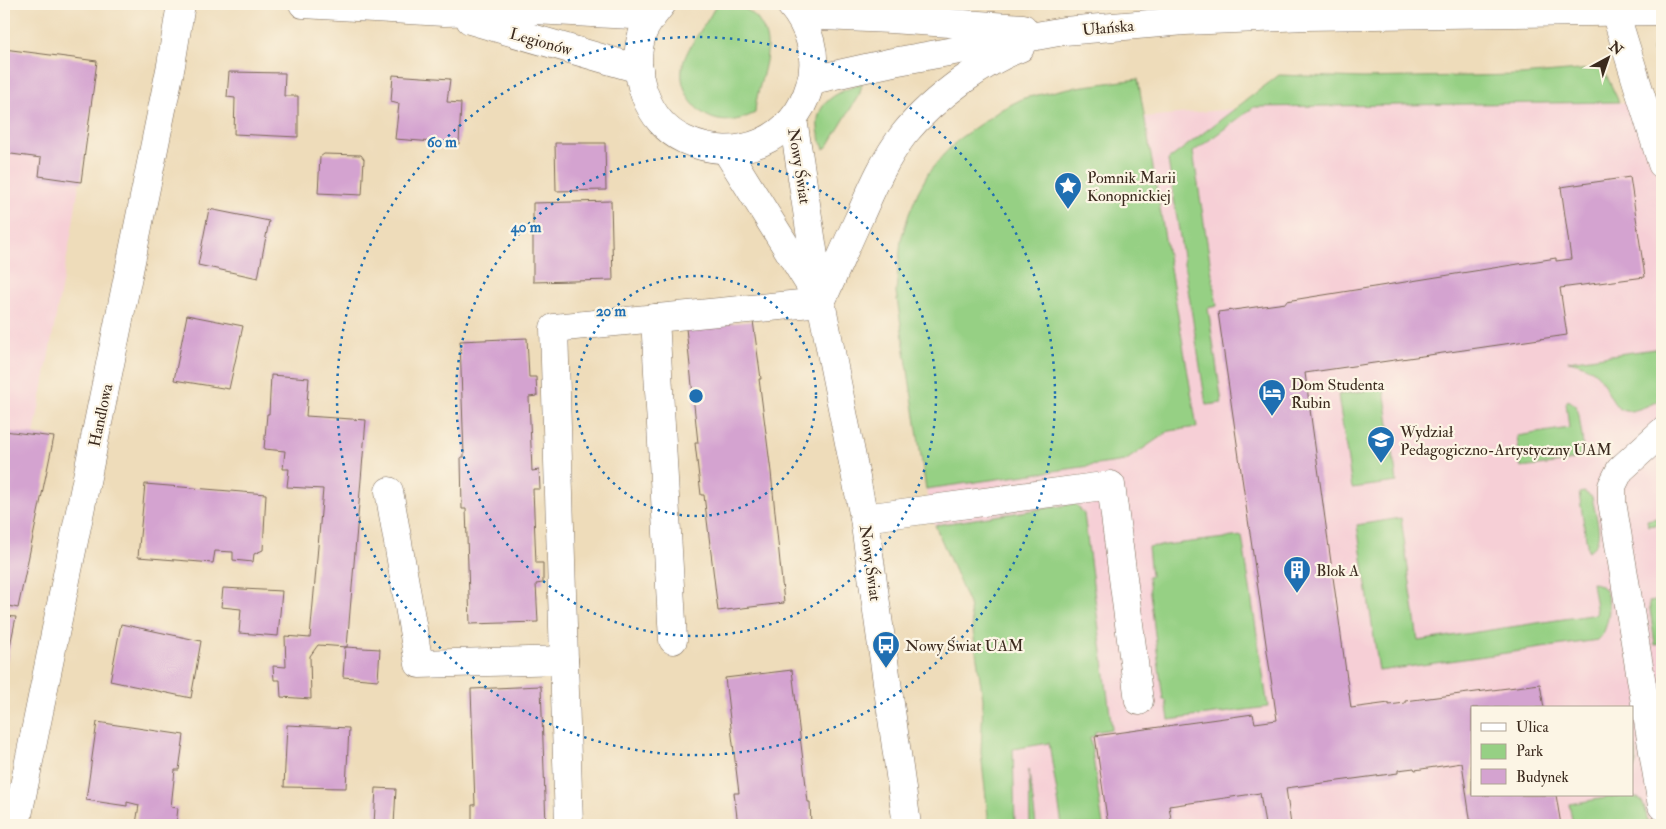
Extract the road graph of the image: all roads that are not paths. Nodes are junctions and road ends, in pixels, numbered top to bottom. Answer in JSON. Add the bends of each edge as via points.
{"nodes":[{"id":1,"x":181,"y":4,"type":"edge"},
{"id":2,"x":303,"y":4,"type":"edge"},
{"id":3,"x":538,"y":7,"type":"edge"},
{"id":4,"x":657,"y":10,"type":"edge"},
{"id":5,"x":795,"y":10,"type":"edge"},
{"id":6,"x":444,"y":12,"type":"junction"},
{"id":7,"x":1211,"y":12,"type":"edge"},
{"id":8,"x":1614,"y":12,"type":"junction"},
{"id":9,"x":1662,"y":12,"type":"edge"},
{"id":10,"x":1064,"y":31,"type":"junction"},
{"id":11,"x":638,"y":69,"type":"junction"},
{"id":12,"x":812,"y":80,"type":"junction"},
{"id":13,"x":792,"y":119,"type":"junction"},
{"id":14,"x":726,"y":150,"type":"junction"},
{"id":15,"x":1662,"y":164,"type":"edge"},
{"id":16,"x":821,"y":302,"type":"junction"},
{"id":17,"x":655,"y":318,"type":"junction"},
{"id":18,"x":1662,"y":432,"type":"edge"},
{"id":19,"x":389,"y":491,"type":"dead end"},
{"id":20,"x":864,"y":518,"type":"junction"},
{"id":21,"x":673,"y":640,"type":"dead end"},
{"id":22,"x":564,"y":660,"type":"junction"},
{"id":23,"x":1139,"y":702,"type":"dead end"},
{"id":24,"x":1662,"y":806,"type":"edge"},
{"id":25,"x":16,"y":825,"type":"edge"},
{"id":26,"x":569,"y":825,"type":"edge"},
{"id":27,"x":907,"y":825,"type":"edge"}],
"edges":[{"from":1,"to":25,"type":"street","name":"Handlowa"},
{"from":2,"to":6,"type":"street","name":"Legionów"},
{"from":3,"to":4,"type":"street","name":"Legionów"},
{"from":3,"to":6,"type":"street","name":"Legionów"},
{"from":4,"to":11,"type":"street","via":[[644,32]]},
{"from":5,"to":10,"type":"street","name":"Ułańska"},
{"from":5,"to":12,"type":"street","via":[[809,36],[813,57]]},
{"from":6,"to":11,"type":"street","name":"Legionów"},
{"from":7,"to":8,"type":"street","name":"Ułańska","via":[[1306,16]]},
{"from":7,"to":10,"type":"street","name":"Ułańska"},
{"from":8,"to":9,"type":"street","name":"Ułańska"},
{"from":8,"to":15,"type":"street"},
{"from":10,"to":12,"type":"street","name":"Ułańska"},
{"from":10,"to":16,"type":"street","via":[[1005,54],[965,78],[923,113],[904,134],[875,182]]},
{"from":11,"to":14,"type":"street","via":[[646,97],[666,126],[684,139],[704,147]]},
{"from":12,"to":13,"type":"street","via":[[801,107]]},
{"from":13,"to":14,"type":"street","via":[[763,142]]},
{"from":13,"to":16,"type":"street","name":"Nowy Świat"},
{"from":14,"to":16,"type":"street","name":"Nowy Świat"},
{"from":16,"to":17,"type":"street"},
{"from":16,"to":20,"type":"street","name":"Nowy Świat"},
{"from":17,"to":21,"type":"street"},
{"from":17,"to":22,"type":"street","via":[[554,328]]},
{"from":18,"to":24,"type":"street","via":[[1620,470],[1612,486]]},
{"from":19,"to":22,"type":"street","via":[[419,664]]},
{"from":20,"to":23,"type":"street","via":[[1111,485]]},
{"from":20,"to":27,"type":"street","name":"Nowy Świat"},
{"from":22,"to":26,"type":"street"}]}
